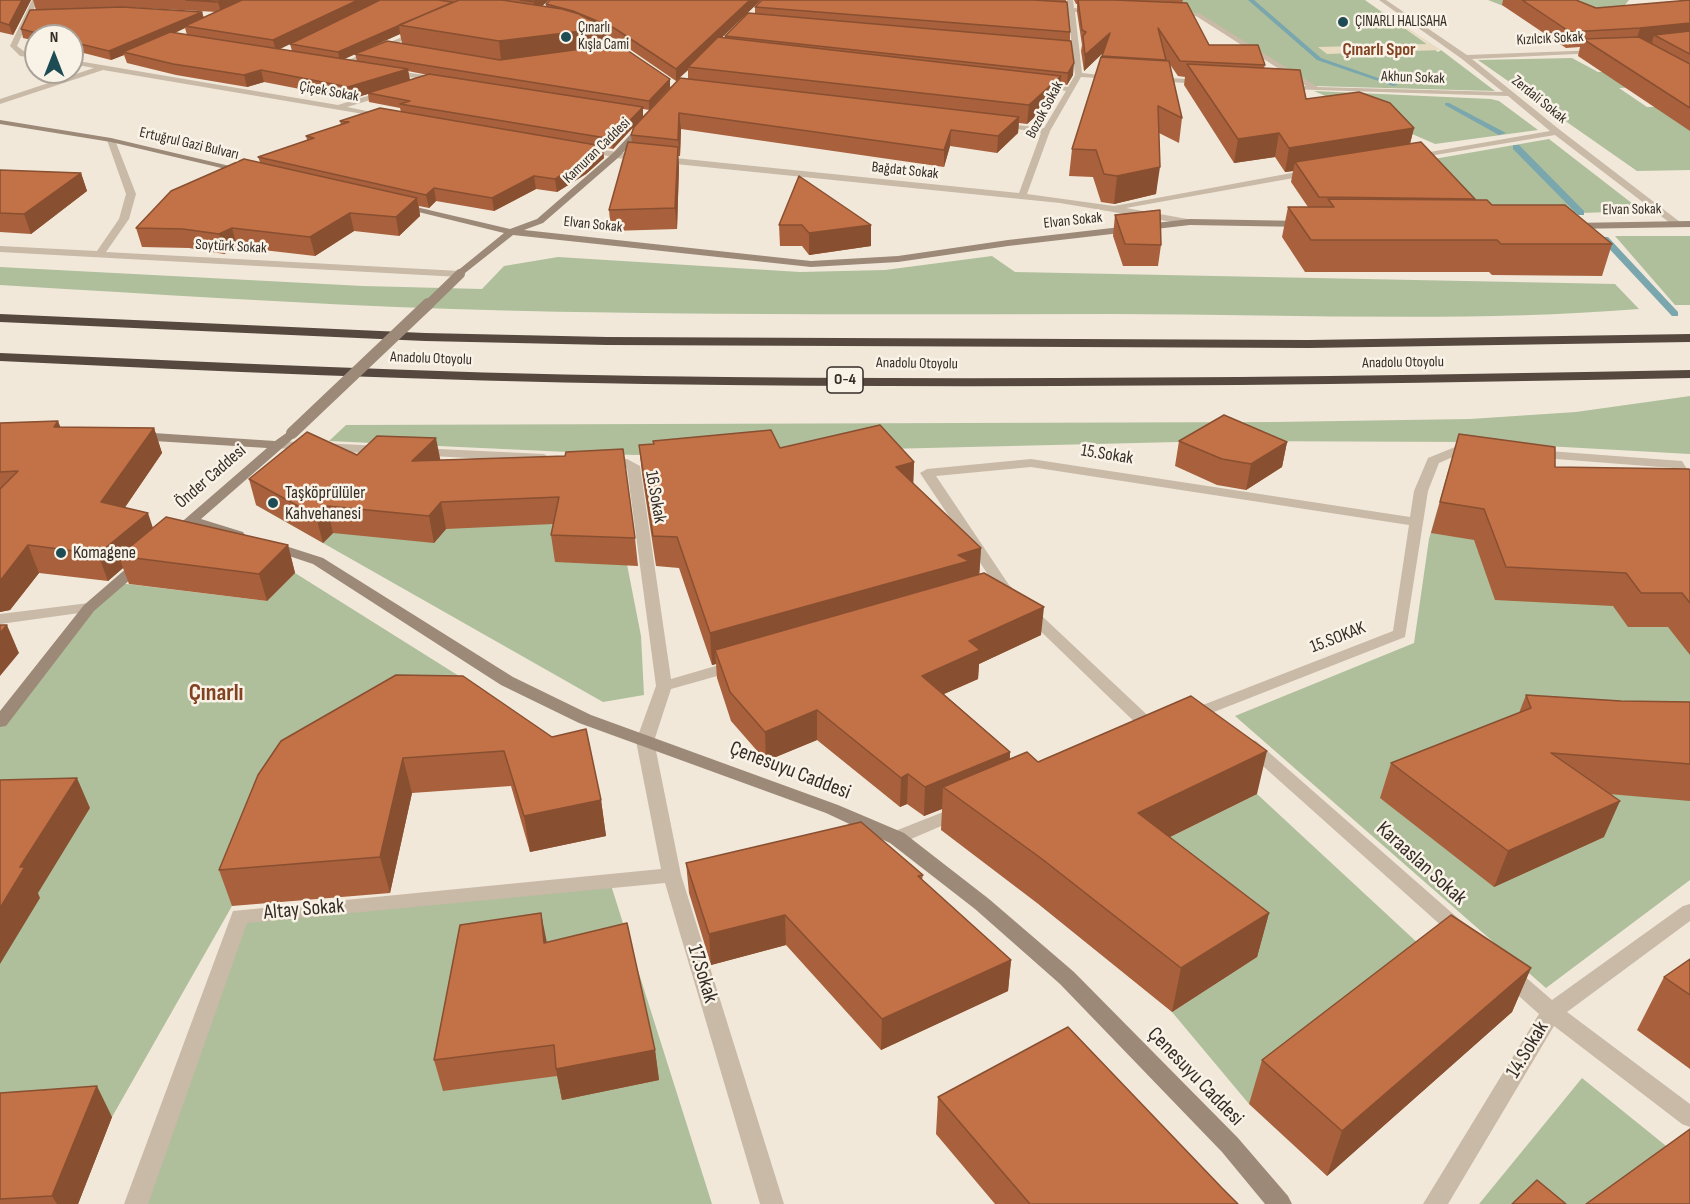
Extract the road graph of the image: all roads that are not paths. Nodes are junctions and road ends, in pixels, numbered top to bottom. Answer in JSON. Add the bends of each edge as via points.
{"nodes":[{"id":1,"x":35,"y":0,"type":"edge"},
{"id":2,"x":1070,"y":0,"type":"edge"},
{"id":3,"x":1382,"y":0,"type":"edge"},
{"id":4,"x":1037,"y":8,"type":"edge"},
{"id":5,"x":1073,"y":10,"type":"junction"},
{"id":6,"x":1107,"y":11,"type":"edge"},
{"id":7,"x":1163,"y":13,"type":"edge"},
{"id":8,"x":28,"y":14,"type":"junction"},
{"id":9,"x":39,"y":14,"type":"edge"},
{"id":10,"x":428,"y":27,"type":"edge"},
{"id":11,"x":582,"y":28,"type":"edge"},
{"id":12,"x":386,"y":45,"type":"junction"},
{"id":13,"x":621,"y":48,"type":"junction"},
{"id":14,"x":1066,"y":48,"type":"edge"},
{"id":15,"x":1078,"y":48,"type":"junction"},
{"id":16,"x":408,"y":49,"type":"edge"},
{"id":17,"x":610,"y":50,"type":"edge"},
{"id":18,"x":1601,"y":50,"type":"edge"},
{"id":19,"x":24,"y":54,"type":"edge"},
{"id":20,"x":1466,"y":57,"type":"junction"},
{"id":21,"x":640,"y":61,"type":"edge"},
{"id":22,"x":120,"y":62,"type":"dead end"},
{"id":23,"x":331,"y":63,"type":"edge"},
{"id":24,"x":84,"y":64,"type":"edge"},
{"id":25,"x":341,"y":64,"type":"junction"},
{"id":26,"x":103,"y":67,"type":"junction"},
{"id":27,"x":364,"y":68,"type":"edge"},
{"id":28,"x":376,"y":70,"type":"edge"},
{"id":29,"x":1079,"y":75,"type":"junction"},
{"id":30,"x":433,"y":78,"type":"junction"},
{"id":31,"x":1126,"y":78,"type":"edge"},
{"id":32,"x":1138,"y":78,"type":"edge"},
{"id":33,"x":445,"y":80,"type":"edge"},
{"id":34,"x":1209,"y":82,"type":"edge"},
{"id":35,"x":412,"y":85,"type":"edge"},
{"id":36,"x":1036,"y":86,"type":"edge"},
{"id":37,"x":1280,"y":87,"type":"edge"},
{"id":38,"x":1316,"y":89,"type":"junction"},
{"id":39,"x":1072,"y":90,"type":"junction"},
{"id":40,"x":391,"y":91,"type":"edge"},
{"id":41,"x":1510,"y":94,"type":"junction"},
{"id":42,"x":0,"y":102,"type":"edge"},
{"id":43,"x":338,"y":107,"type":"junction"},
{"id":44,"x":654,"y":114,"type":"edge"},
{"id":45,"x":396,"y":117,"type":"edge"},
{"id":46,"x":0,"y":122,"type":"edge"},
{"id":47,"x":987,"y":124,"type":"edge"},
{"id":48,"x":1046,"y":131,"type":"junction"},
{"id":49,"x":1557,"y":132,"type":"junction"},
{"id":50,"x":111,"y":140,"type":"junction"},
{"id":51,"x":570,"y":147,"type":"edge"},
{"id":52,"x":616,"y":155,"type":"junction"},
{"id":53,"x":1396,"y":159,"type":"edge"},
{"id":54,"x":1328,"y":170,"type":"edge"},
{"id":55,"x":261,"y":174,"type":"edge"},
{"id":56,"x":1022,"y":196,"type":"junction"},
{"id":57,"x":386,"y":203,"type":"edge"},
{"id":58,"x":1109,"y":208,"type":"junction"},
{"id":59,"x":1190,"y":222,"type":"junction"},
{"id":60,"x":1318,"y":224,"type":"edge"},
{"id":61,"x":1677,"y":224,"type":"junction"},
{"id":62,"x":1690,"y":224,"type":"edge"},
{"id":63,"x":1563,"y":226,"type":"edge"},
{"id":64,"x":511,"y":232,"type":"junction"},
{"id":65,"x":0,"y":249,"type":"edge"},
{"id":66,"x":99,"y":255,"type":"junction"},
{"id":67,"x":460,"y":274,"type":"junction"},
{"id":68,"x":0,"y":318,"type":"edge"},
{"id":69,"x":1690,"y":338,"type":"edge"},
{"id":70,"x":0,"y":357,"type":"edge"},
{"id":71,"x":1690,"y":374,"type":"edge"},
{"id":72,"x":127,"y":436,"type":"edge"},
{"id":73,"x":278,"y":445,"type":"junction"},
{"id":74,"x":1493,"y":451,"type":"edge"},
{"id":75,"x":1515,"y":453,"type":"edge"},
{"id":76,"x":564,"y":459,"type":"edge"},
{"id":77,"x":587,"y":460,"type":"edge"},
{"id":78,"x":1690,"y":484,"type":"edge"},
{"id":79,"x":190,"y":520,"type":"junction"},
{"id":80,"x":1416,"y":522,"type":"junction"},
{"id":81,"x":175,"y":535,"type":"edge"},
{"id":82,"x":151,"y":555,"type":"edge"},
{"id":83,"x":1004,"y":588,"type":"junction"},
{"id":84,"x":985,"y":594,"type":"edge"},
{"id":85,"x":90,"y":608,"type":"junction"},
{"id":86,"x":0,"y":619,"type":"edge"},
{"id":87,"x":747,"y":662,"type":"edge"},
{"id":88,"x":664,"y":686,"type":"junction"},
{"id":89,"x":1209,"y":709,"type":"junction"},
{"id":90,"x":0,"y":722,"type":"edge"},
{"id":91,"x":1147,"y":732,"type":"joint"},
{"id":92,"x":645,"y":741,"type":"junction"},
{"id":93,"x":978,"y":804,"type":"edge"},
{"id":94,"x":897,"y":838,"type":"junction"},
{"id":95,"x":672,"y":875,"type":"junction"},
{"id":96,"x":1690,"y":911,"type":"edge"},
{"id":97,"x":1472,"y":942,"type":"edge"},
{"id":98,"x":1490,"y":958,"type":"edge"},
{"id":99,"x":1551,"y":1012,"type":"junction"},
{"id":100,"x":1690,"y":1117,"type":"edge"},
{"id":101,"x":136,"y":1204,"type":"edge"},
{"id":102,"x":772,"y":1204,"type":"edge"},
{"id":103,"x":1280,"y":1204,"type":"edge"},
{"id":104,"x":1435,"y":1204,"type":"edge"}],
"edges":[{"from":1,"to":8,"type":"street"},
{"from":2,"to":5,"type":"street","name":"Bozok Sokak"},
{"from":3,"to":20,"type":"street","name":"Zerdali Sokak"},
{"from":4,"to":5,"type":"street"},
{"from":5,"to":6,"type":"street"},
{"from":5,"to":15,"type":"street","name":"Bozok Sokak"},
{"from":7,"to":38,"type":"street","via":[[1197,14]]},
{"from":8,"to":9,"type":"street"},
{"from":8,"to":19,"type":"street","via":[[13,46]]},
{"from":10,"to":12,"type":"street"},
{"from":11,"to":13,"type":"street"},
{"from":12,"to":16,"type":"street"},
{"from":12,"to":25,"type":"street"},
{"from":13,"to":17,"type":"street"},
{"from":13,"to":21,"type":"street"},
{"from":14,"to":15,"type":"street"},
{"from":15,"to":29,"type":"street","name":"Bozok Sokak"},
{"from":18,"to":20,"type":"street","name":"Kızılcık Sokak"},
{"from":20,"to":41,"type":"street","name":"Zerdali Sokak"},
{"from":22,"to":26,"type":"street"},
{"from":23,"to":25,"type":"street"},
{"from":24,"to":26,"type":"street","name":"Çiçek Sokak"},
{"from":25,"to":27,"type":"street"},
{"from":26,"to":42,"type":"street"},
{"from":26,"to":43,"type":"street","name":"Çiçek Sokak"},
{"from":28,"to":30,"type":"street"},
{"from":29,"to":31,"type":"street"},
{"from":29,"to":39,"type":"street","name":"Bozok Sokak"},
{"from":30,"to":33,"type":"street"},
{"from":30,"to":35,"type":"street"},
{"from":32,"to":34,"type":"street"},
{"from":36,"to":39,"type":"street"},
{"from":37,"to":38,"type":"street","name":"Akhun Sokak"},
{"from":38,"to":41,"type":"street","name":"Akhun Sokak"},
{"from":39,"to":48,"type":"street","name":"Bozok Sokak"},
{"from":40,"to":43,"type":"street"},
{"from":41,"to":49,"type":"street","name":"Zerdali Sokak"},
{"from":43,"to":45,"type":"street","name":"Çiçek Sokak"},
{"from":44,"to":52,"type":"main road","name":"Kamuran Caddesi"},
{"from":46,"to":50,"type":"main road","name":"Ertuğrul Gazi Bulvarı"},
{"from":47,"to":48,"type":"street"},
{"from":48,"to":56,"type":"street","name":"Bozok Sokak"},
{"from":49,"to":53,"type":"street"},
{"from":49,"to":61,"type":"street","name":"Zerdali Sokak"},
{"from":50,"to":55,"type":"main road","name":"Ertuğrul Gazi Bulvarı"},
{"from":50,"to":66,"type":"street","via":[[131,194],[124,219]]},
{"from":51,"to":52,"type":"street"},
{"from":52,"to":56,"type":"street","name":"Bağdat Sokak"},
{"from":52,"to":64,"type":"main road","name":"Kamuran Caddesi","via":[[540,221]]},
{"from":54,"to":58,"type":"street"},
{"from":56,"to":58,"type":"street","name":"Bağdat Sokak"},
{"from":57,"to":64,"type":"main road"},
{"from":58,"to":59,"type":"street","name":"Bağdat Sokak"},
{"from":59,"to":60,"type":"main road","name":"Elvan Sokak"},
{"from":59,"to":64,"type":"main road","name":"Elvan Sokak","via":[[898,260],[811,264]]},
{"from":61,"to":62,"type":"main road","name":"Elvan Sokak"},
{"from":61,"to":63,"type":"main road","name":"Elvan Sokak"},
{"from":64,"to":67,"type":"main road","name":"Kamuran Caddesi"},
{"from":65,"to":66,"type":"street","name":"Soytürk Sokak"},
{"from":66,"to":67,"type":"street","name":"Soytürk Sokak"},
{"from":67,"to":73,"type":"main road","name":"Önder Caddesi","bridge":true},
{"from":68,"to":69,"type":"highway","name":"Anadolu Otoyolu","number":"O-4","via":[[425,337],[631,341],[1309,345]]},
{"from":70,"to":71,"type":"highway","name":"Anadolu Otoyolu","number":"O-4","via":[[415,375],[648,380],[1337,381]]},
{"from":72,"to":73,"type":"main road"},
{"from":73,"to":76,"type":"street"},
{"from":73,"to":79,"type":"main road","name":"Önder Caddesi"},
{"from":74,"to":80,"type":"street","name":"15.SOKAK","via":[[1460,449],[1433,461],[1421,491]]},
{"from":75,"to":78,"type":"street","via":[[1677,464]]},
{"from":77,"to":88,"type":"street","name":"16.Sokak","via":[[633,466]]},
{"from":79,"to":81,"type":"main road","name":"Önder Caddesi"},
{"from":79,"to":92,"type":"main road","name":"Çenesuyu Caddesi","via":[[318,561],[507,681],[585,719]]},
{"from":80,"to":83,"type":"street","name":"15.Sokak","via":[[1031,463],[927,473]]},
{"from":80,"to":89,"type":"street","name":"15.SOKAK","via":[[1400,634]]},
{"from":82,"to":85,"type":"main road"},
{"from":83,"to":84,"type":"street"},
{"from":83,"to":91,"type":"street","name":"15.Sokak"},
{"from":85,"to":86,"type":"street"},
{"from":85,"to":90,"type":"main road"},
{"from":87,"to":88,"type":"street"},
{"from":88,"to":92,"type":"street","name":"16.Sokak"},
{"from":89,"to":91,"type":"street","name":"15.SOKAK"},
{"from":89,"to":97,"type":"street","name":"Karaaslan Sokak"},
{"from":92,"to":94,"type":"main road","name":"Çenesuyu Caddesi","via":[[832,809]]},
{"from":92,"to":95,"type":"street","name":"17.Sokak"},
{"from":93,"to":94,"type":"street"},
{"from":94,"to":103,"type":"main road","name":"Çenesuyu Caddesi","via":[[982,904],[1067,978],[1230,1145]]},
{"from":95,"to":101,"type":"street","name":"Altay Sokak","via":[[240,916]]},
{"from":95,"to":102,"type":"street","name":"17.Sokak"},
{"from":96,"to":99,"type":"street","name":"14.Sokak"},
{"from":98,"to":99,"type":"street"},
{"from":99,"to":100,"type":"street"},
{"from":99,"to":104,"type":"street","name":"14.Sokak"}]}
